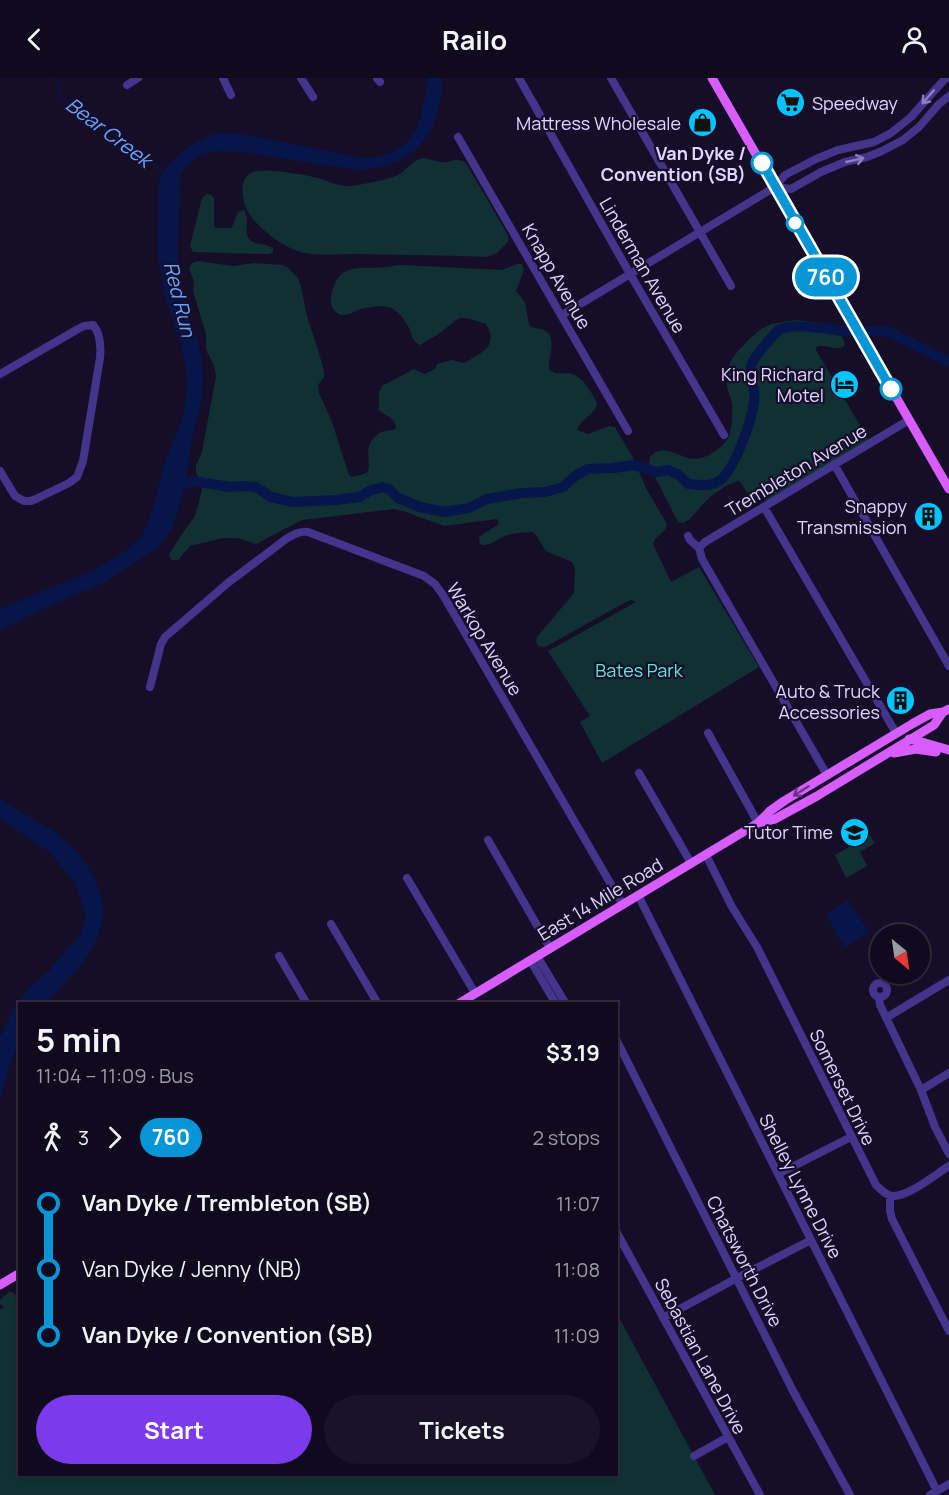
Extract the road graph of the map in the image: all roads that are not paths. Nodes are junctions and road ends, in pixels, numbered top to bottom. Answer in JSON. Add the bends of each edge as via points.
{"nodes":[{"id":1,"x":138,"y":78,"type":"edge"},
{"id":2,"x":223,"y":78,"type":"edge"},
{"id":3,"x":301,"y":78,"type":"edge"},
{"id":4,"x":519,"y":78,"type":"edge"},
{"id":5,"x":611,"y":78,"type":"edge"},
{"id":6,"x":712,"y":78,"type":"edge"},
{"id":7,"x":946,"y":78,"type":"edge"},
{"id":8,"x":127,"y":85,"type":"dead end"},
{"id":9,"x":231,"y":95,"type":"dead end"},
{"id":10,"x":949,"y":96,"type":"edge"},
{"id":11,"x":313,"y":98,"type":"dead end"},
{"id":12,"x":911,"y":117,"type":"junction"},
{"id":13,"x":921,"y":125,"type":"junction"},
{"id":14,"x":458,"y":137,"type":"dead end"},
{"id":15,"x":874,"y":142,"type":"junction"},
{"id":16,"x":882,"y":151,"type":"junction"},
{"id":17,"x":821,"y":157,"type":"junction"},
{"id":18,"x":827,"y":170,"type":"junction"},
{"id":19,"x":776,"y":188,"type":"junction"},
{"id":20,"x":699,"y":232,"type":"junction"},
{"id":21,"x":630,"y":274,"type":"junction"},
{"id":22,"x":731,"y":286,"type":"dead end"},
{"id":23,"x":562,"y":315,"type":"junction"},
{"id":24,"x":0,"y":374,"type":"edge"},
{"id":25,"x":909,"y":420,"type":"junction"},
{"id":26,"x":628,"y":431,"type":"dead end"},
{"id":27,"x":724,"y":435,"type":"dead end"},
{"id":28,"x":834,"y":464,"type":"junction"},
{"id":29,"x":0,"y":471,"type":"edge"},
{"id":30,"x":949,"y":489,"type":"edge"},
{"id":31,"x":764,"y":507,"type":"junction"},
{"id":32,"x":688,"y":536,"type":"dead end"},
{"id":33,"x":699,"y":548,"type":"junction"},
{"id":34,"x":949,"y":666,"type":"edge"},
{"id":35,"x":150,"y":687,"type":"dead end"},
{"id":36,"x":946,"y":710,"type":"edge"},
{"id":37,"x":708,"y":732,"type":"dead end"},
{"id":38,"x":896,"y":734,"type":"junction"},
{"id":39,"x":911,"y":740,"type":"junction"},
{"id":40,"x":949,"y":750,"type":"edge"},
{"id":41,"x":866,"y":751,"type":"junction"},
{"id":42,"x":885,"y":755,"type":"junction"},
{"id":43,"x":949,"y":756,"type":"edge"},
{"id":44,"x":639,"y":773,"type":"dead end"},
{"id":45,"x":826,"y":775,"type":"junction"},
{"id":46,"x":758,"y":823,"type":"junction"},
{"id":47,"x":488,"y":840,"type":"dead end"},
{"id":48,"x":706,"y":855,"type":"junction"},
{"id":49,"x":691,"y":863,"type":"junction"},
{"id":50,"x":407,"y":878,"type":"dead end"},
{"id":51,"x":638,"y":895,"type":"junction"},
{"id":52,"x":623,"y":905,"type":"junction"},
{"id":53,"x":331,"y":924,"type":"dead end"},
{"id":54,"x":550,"y":948,"type":"junction"},
{"id":55,"x":279,"y":956,"type":"dead end"},
{"id":56,"x":534,"y":958,"type":"junction"},
{"id":57,"x":948,"y":976,"type":"edge"},
{"id":58,"x":475,"y":993,"type":"junction"},
{"id":59,"x":879,"y":997,"type":"dead end"},
{"id":60,"x":306,"y":1002,"type":"edge"},
{"id":61,"x":377,"y":1002,"type":"edge"},
{"id":62,"x":461,"y":1002,"type":"edge"},
{"id":63,"x":555,"y":1002,"type":"edge"},
{"id":64,"x":565,"y":1002,"type":"edge"},
{"id":65,"x":886,"y":1018,"type":"junction"},
{"id":66,"x":618,"y":1043,"type":"edge"},
{"id":67,"x":949,"y":1073,"type":"edge"},
{"id":68,"x":921,"y":1090,"type":"junction"},
{"id":69,"x":851,"y":1137,"type":"junction"},
{"id":70,"x":949,"y":1154,"type":"edge"},
{"id":71,"x":949,"y":1166,"type":"edge"},
{"id":72,"x":778,"y":1174,"type":"junction"},
{"id":73,"x":890,"y":1196,"type":"junction"},
{"id":74,"x":618,"y":1235,"type":"edge"},
{"id":75,"x":811,"y":1240,"type":"junction"},
{"id":76,"x":18,"y":1275,"type":"edge"},
{"id":77,"x":737,"y":1278,"type":"junction"},
{"id":78,"x":0,"y":1285,"type":"edge"},
{"id":79,"x":663,"y":1318,"type":"junction"},
{"id":80,"x":949,"y":1331,"type":"edge"},
{"id":81,"x":728,"y":1437,"type":"junction"},
{"id":82,"x":694,"y":1456,"type":"dead end"},
{"id":83,"x":949,"y":1484,"type":"edge"},
{"id":84,"x":934,"y":1493,"type":"edge"},
{"id":85,"x":760,"y":1495,"type":"edge"},
{"id":86,"x":850,"y":1495,"type":"edge"}],
"edges":[{"from":1,"to":8,"type":"street"},
{"from":2,"to":9,"type":"street"},
{"from":3,"to":11,"type":"street"},
{"from":4,"to":21,"type":"street","name":"Linderman Avenue"},
{"from":5,"to":20,"type":"street"},
{"from":6,"to":19,"type":"main road"},
{"from":7,"to":12,"type":"street","one_way":true},
{"from":10,"to":13,"type":"street"},
{"from":12,"to":13,"type":"street"},
{"from":12,"to":15,"type":"street"},
{"from":13,"to":16,"type":"street"},
{"from":14,"to":23,"type":"street","name":"Knapp Avenue"},
{"from":15,"to":16,"type":"street"},
{"from":15,"to":17,"type":"street"},
{"from":18,"to":16,"type":"street","one_way":true},
{"from":17,"to":18,"type":"street"},
{"from":17,"to":19,"type":"street","via":[[785,176]]},
{"from":18,"to":19,"type":"street","via":[[791,189]]},
{"from":19,"to":20,"type":"street"},
{"from":19,"to":25,"type":"main road"},
{"from":20,"to":21,"type":"street"},
{"from":20,"to":22,"type":"street"},
{"from":21,"to":23,"type":"street"},
{"from":21,"to":27,"type":"street","name":"Linderman Avenue"},
{"from":23,"to":26,"type":"street","name":"Knapp Avenue"},
{"from":24,"to":29,"type":"street","via":[[84,326],[93,325],[97,332],[100,350],[82,467],[77,477],[24,501],[15,496]]},
{"from":25,"to":28,"type":"street","name":"Trembleton Avenue"},
{"from":25,"to":30,"type":"main road"},
{"from":28,"to":31,"type":"street","name":"Trembleton Avenue"},
{"from":28,"to":34,"type":"street"},
{"from":31,"to":33,"type":"street","name":"Trembleton Avenue"},
{"from":31,"to":38,"type":"street"},
{"from":32,"to":33,"type":"street"},
{"from":33,"to":45,"type":"street"},
{"from":35,"to":52,"type":"street","name":"Warkop Avenue","via":[[165,638],[229,582],[286,539],[302,532],[424,576],[443,595]]},
{"from":36,"to":38,"type":"main road","name":"East 14 Mile Road","via":[[930,714]]},
{"from":36,"to":39,"type":"main road","name":"East 14 Mile Road","via":[[934,725]]},
{"from":37,"to":46,"type":"street"},
{"from":38,"to":41,"type":"main road","name":"East 14 Mile Road"},
{"from":39,"to":40,"type":"main road"},
{"from":39,"to":41,"type":"main road"},
{"from":39,"to":42,"type":"main road","name":"East 14 Mile Road"},
{"from":41,"to":45,"type":"main road","name":"East 14 Mile Road"},
{"from":42,"to":43,"type":"main road","via":[[916,749]]},
{"from":42,"to":46,"type":"main road","name":"East 14 Mile Road","via":[[775,819]]},
{"from":44,"to":49,"type":"street"},
{"from":45,"to":46,"type":"main road","name":"East 14 Mile Road","one_way":true},
{"from":46,"to":48,"type":"main road","name":"East 14 Mile Road"},
{"from":47,"to":54,"type":"street"},
{"from":48,"to":49,"type":"main road","name":"East 14 Mile Road"},
{"from":48,"to":69,"type":"street","name":"Somerset Drive","via":[[757,947]]},
{"from":49,"to":51,"type":"main road","name":"East 14 Mile Road"},
{"from":50,"to":58,"type":"street"},
{"from":51,"to":52,"type":"main road","name":"East 14 Mile Road"},
{"from":51,"to":72,"type":"street","name":"Shelley Lynne Drive"},
{"from":52,"to":54,"type":"main road","name":"East 14 Mile Road"},
{"from":53,"to":61,"type":"street"},
{"from":54,"to":56,"type":"main road","name":"East 14 Mile Road"},
{"from":55,"to":60,"type":"street"},
{"from":56,"to":58,"type":"main road","name":"East 14 Mile Road"},
{"from":56,"to":63,"type":"street"},
{"from":56,"to":64,"type":"street"},
{"from":57,"to":65,"type":"street"},
{"from":58,"to":62,"type":"main road","name":"East 14 Mile Road"},
{"from":59,"to":65,"type":"street"},
{"from":65,"to":68,"type":"street"},
{"from":66,"to":77,"type":"street","name":"Chatsworth Drive"},
{"from":67,"to":68,"type":"street"},
{"from":68,"to":70,"type":"street"},
{"from":69,"to":72,"type":"street"},
{"from":69,"to":73,"type":"street","name":"Somerset Drive","via":[[876,1185]]},
{"from":71,"to":73,"type":"street","via":[[903,1195]]},
{"from":72,"to":75,"type":"street","name":"Shelley Lynne Drive"},
{"from":73,"to":80,"type":"street","via":[[892,1219]]},
{"from":74,"to":79,"type":"street","name":"Sebastian Lane Drive"},
{"from":75,"to":77,"type":"street"},
{"from":75,"to":84,"type":"street","name":"Shelley Lynne Drive"},
{"from":76,"to":78,"type":"main road"},
{"from":77,"to":79,"type":"street"},
{"from":77,"to":86,"type":"street","name":"Chatsworth Drive"},
{"from":79,"to":81,"type":"street","name":"Sebastian Lane Drive"},
{"from":81,"to":82,"type":"street"},
{"from":81,"to":85,"type":"street","name":"Sebastian Lane Drive"},
{"from":83,"to":84,"type":"street"}]}
